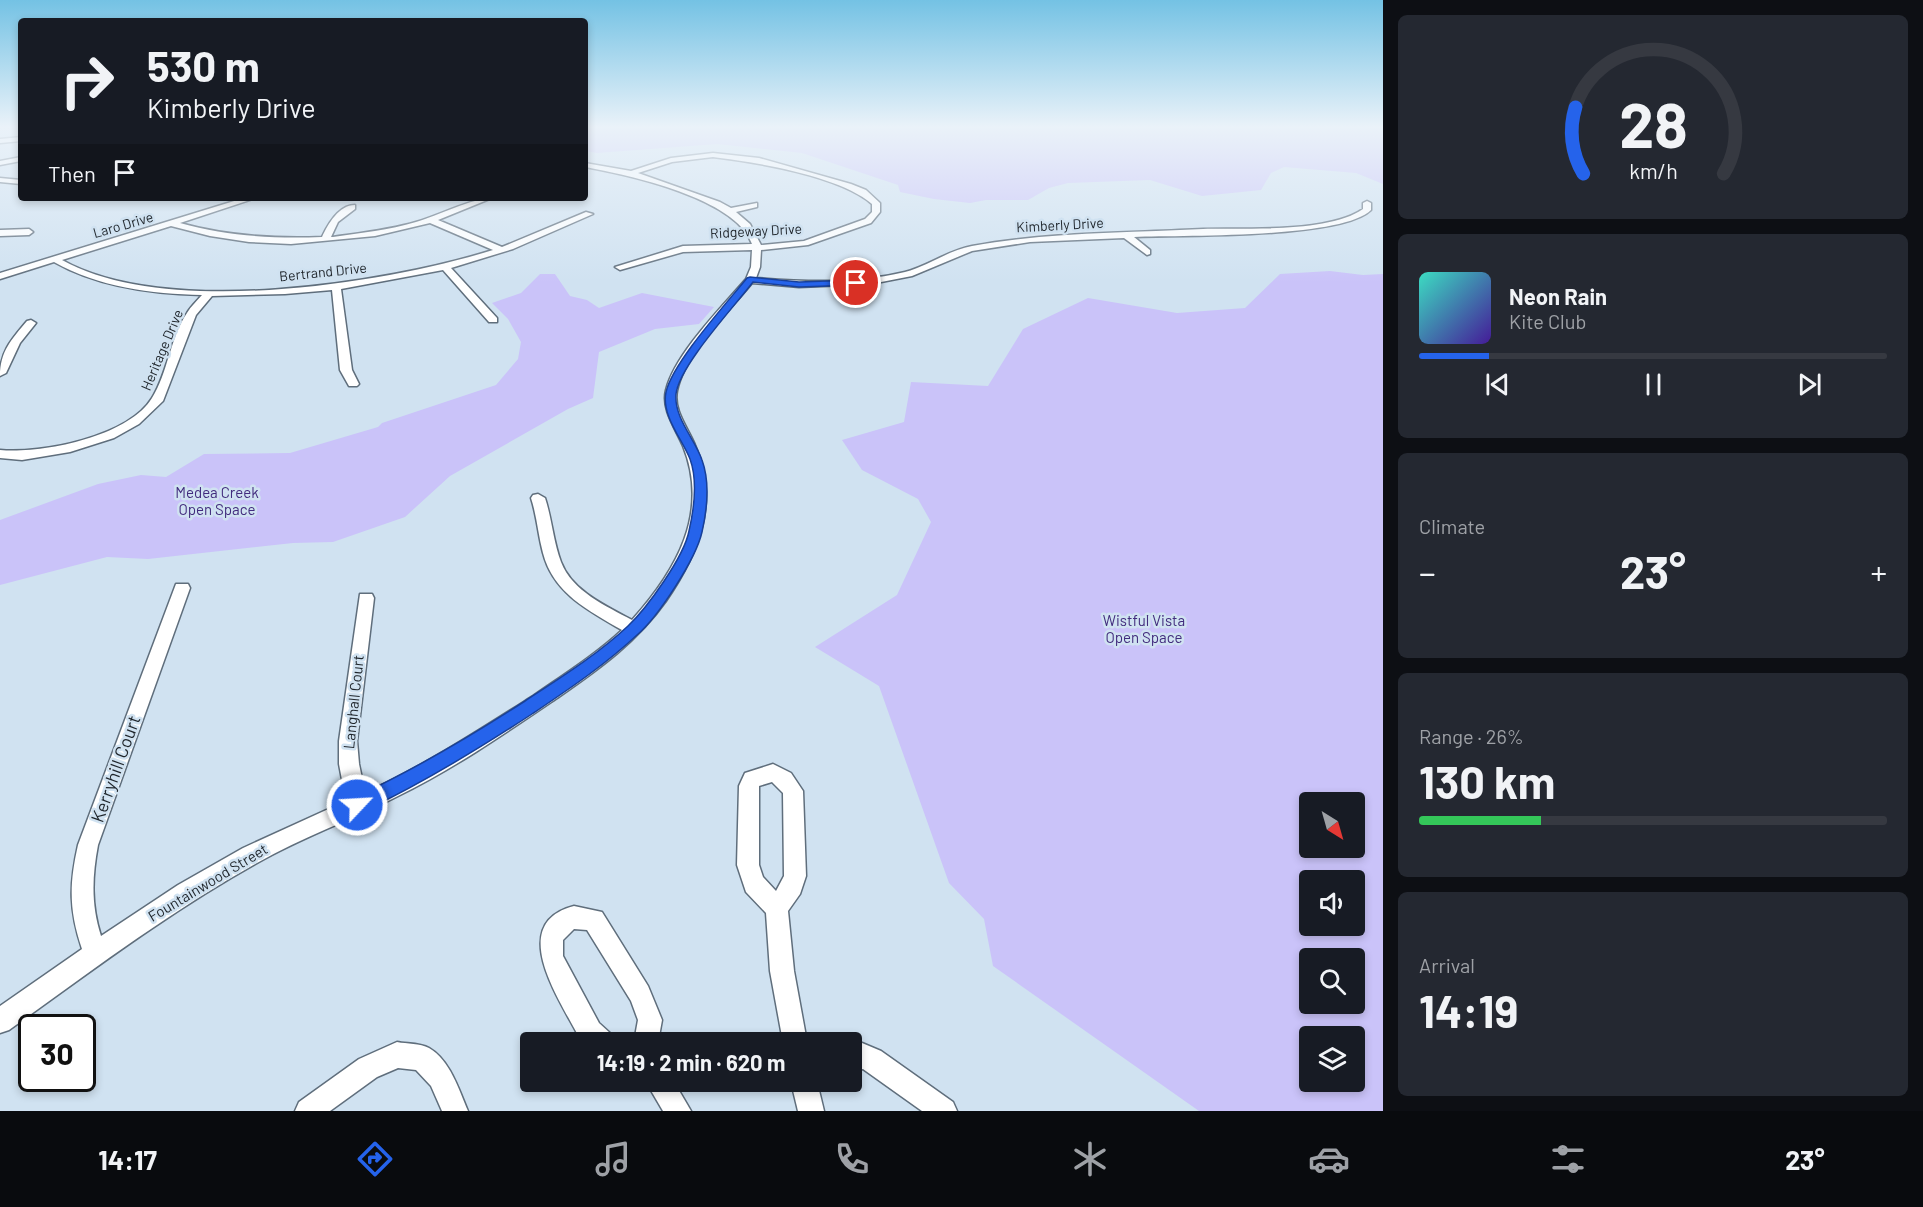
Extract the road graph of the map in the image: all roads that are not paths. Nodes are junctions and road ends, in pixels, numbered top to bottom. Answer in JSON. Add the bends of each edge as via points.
{"nodes":[{"id":1,"x":649,"y":179,"type":"edge"},
{"id":2,"x":822,"y":179,"type":"edge"},
{"id":3,"x":0,"y":180,"type":"edge"},
{"id":4,"x":10,"y":182,"type":"junction"},
{"id":5,"x":18,"y":182,"type":"edge"},
{"id":6,"x":0,"y":187,"type":"edge"},
{"id":7,"x":243,"y":201,"type":"edge"},
{"id":8,"x":482,"y":201,"type":"edge"},
{"id":9,"x":1367,"y":204,"type":"dead end"},
{"id":10,"x":754,"y":206,"type":"dead end"},
{"id":11,"x":352,"y":207,"type":"dead end"},
{"id":12,"x":730,"y":211,"type":"junction"},
{"id":13,"x":589,"y":214,"type":"dead end"},
{"id":14,"x":431,"y":220,"type":"junction"},
{"id":15,"x":174,"y":224,"type":"junction"},
{"id":16,"x":29,"y":232,"type":"dead end"},
{"id":17,"x":0,"y":233,"type":"edge"},
{"id":18,"x":1126,"y":235,"type":"junction"},
{"id":19,"x":326,"y":238,"type":"junction"},
{"id":20,"x":758,"y":247,"type":"junction"},
{"id":21,"x":501,"y":250,"type":"junction"},
{"id":22,"x":1147,"y":252,"type":"dead end"},
{"id":23,"x":54,"y":259,"type":"junction"},
{"id":24,"x":446,"y":267,"type":"junction"},
{"id":25,"x":620,"y":267,"type":"dead end"},
{"id":26,"x":0,"y":276,"type":"edge"},
{"id":27,"x":750,"y":280,"type":"junction"},
{"id":28,"x":336,"y":286,"type":"junction"},
{"id":29,"x":209,"y":293,"type":"junction"},
{"id":30,"x":493,"y":320,"type":"dead end"},
{"id":31,"x":31,"y":323,"type":"dead end"},
{"id":32,"x":0,"y":373,"type":"edge"},
{"id":33,"x":353,"y":384,"type":"dead end"},
{"id":34,"x":0,"y":454,"type":"edge"},
{"id":35,"x":538,"y":498,"type":"dead end"},
{"id":36,"x":182,"y":588,"type":"dead end"},
{"id":37,"x":366,"y":598,"type":"dead end"},
{"id":38,"x":634,"y":629,"type":"junction"},
{"id":39,"x":357,"y":805,"type":"junction"},
{"id":40,"x":777,"y":908,"type":"junction"},
{"id":41,"x":96,"y":955,"type":"junction"},
{"id":42,"x":0,"y":1020,"type":"edge"},
{"id":43,"x":590,"y":1032,"type":"edge"},
{"id":44,"x":648,"y":1032,"type":"edge"},
{"id":45,"x":793,"y":1032,"type":"edge"},
{"id":46,"x":862,"y":1056,"type":"edge"},
{"id":47,"x":666,"y":1092,"type":"edge"},
{"id":48,"x":308,"y":1111,"type":"edge"},
{"id":49,"x":455,"y":1111,"type":"edge"},
{"id":50,"x":678,"y":1111,"type":"edge"},
{"id":51,"x":944,"y":1111,"type":"edge"}],
"edges":[{"from":1,"to":12,"type":"street"},
{"from":2,"to":20,"type":"street","name":"Ridgeway Drive","via":[[863,192],[876,203],[876,212],[857,226],[805,243]]},
{"from":3,"to":4,"type":"street"},
{"from":4,"to":5,"type":"street"},
{"from":4,"to":6,"type":"street"},
{"from":7,"to":15,"type":"street","name":"Laro Drive"},
{"from":8,"to":14,"type":"street"},
{"from":9,"to":18,"type":"street","name":"Kimberly Drive","via":[[1367,210],[1342,223]]},
{"from":10,"to":12,"type":"street"},
{"from":11,"to":19,"type":"street","via":[[334,221]]},
{"from":12,"to":20,"type":"street","via":[[748,226]]},
{"from":13,"to":21,"type":"street","name":"Bertrand Drive"},
{"from":14,"to":19,"type":"street"},
{"from":14,"to":21,"type":"street"},
{"from":15,"to":19,"type":"street","via":[[228,237]]},
{"from":15,"to":23,"type":"street","name":"Laro Drive"},
{"from":16,"to":17,"type":"street"},
{"from":18,"to":22,"type":"street"},
{"from":18,"to":27,"type":"street","name":"Kimberly Drive","via":[[995,243],[961,252],[909,274],[871,281],[799,284]]},
{"from":20,"to":25,"type":"street","name":"Ridgeway Drive","via":[[683,249]]},
{"from":20,"to":27,"type":"street","name":"Fountainwood Street","via":[[757,266]]},
{"from":21,"to":24,"type":"street","name":"Bertrand Drive"},
{"from":23,"to":26,"type":"street","name":"Laro Drive"},
{"from":23,"to":29,"type":"street","name":"Bertrand Drive","via":[[86,275],[145,287]]},
{"from":24,"to":28,"type":"street","name":"Bertrand Drive"},
{"from":24,"to":30,"type":"street"},
{"from":27,"to":38,"type":"street","name":"Fountainwood Street","via":[[677,373],[671,394],[673,413],[696,460],[701,484],[696,533],[681,567]]},
{"from":28,"to":29,"type":"street","name":"Bertrand Drive"},
{"from":28,"to":33,"type":"street","via":[[345,370]]},
{"from":29,"to":34,"type":"street","name":"Heritage Drive","via":[[191,314],[157,401],[135,421],[110,435],[70,448],[22,456]]},
{"from":31,"to":32,"type":"street","via":[[15,342]]},
{"from":35,"to":38,"type":"street","via":[[558,574],[577,594]]},
{"from":36,"to":41,"type":"street","name":"Kerryhill Court","via":[[88,845],[80,879],[80,900]]},
{"from":37,"to":39,"type":"street","name":"Langhall Court","via":[[348,741]]},
{"from":38,"to":39,"type":"street","name":"Fountainwood Street","via":[[581,673],[458,754]]},
{"from":39,"to":41,"type":"street","name":"Fountainwood Street","via":[[252,854],[182,895]]},
{"from":40,"to":40,"type":"street","via":[[795,876],[794,802],[793,791],[773,773],[752,779],[749,786],[748,865],[754,884]]},
{"from":40,"to":45,"type":"street","via":[[782,971]]},
{"from":41,"to":42,"type":"street","name":"Fountainwood Street"},
{"from":43,"to":44,"type":"street","via":[[552,958],[551,936],[563,921],[577,916],[594,920],[640,994],[650,1020]]},
{"from":46,"to":51,"type":"street"},
{"from":47,"to":50,"type":"street"},
{"from":48,"to":49,"type":"street","via":[[368,1068],[397,1055],[422,1058],[440,1077]]}]}
